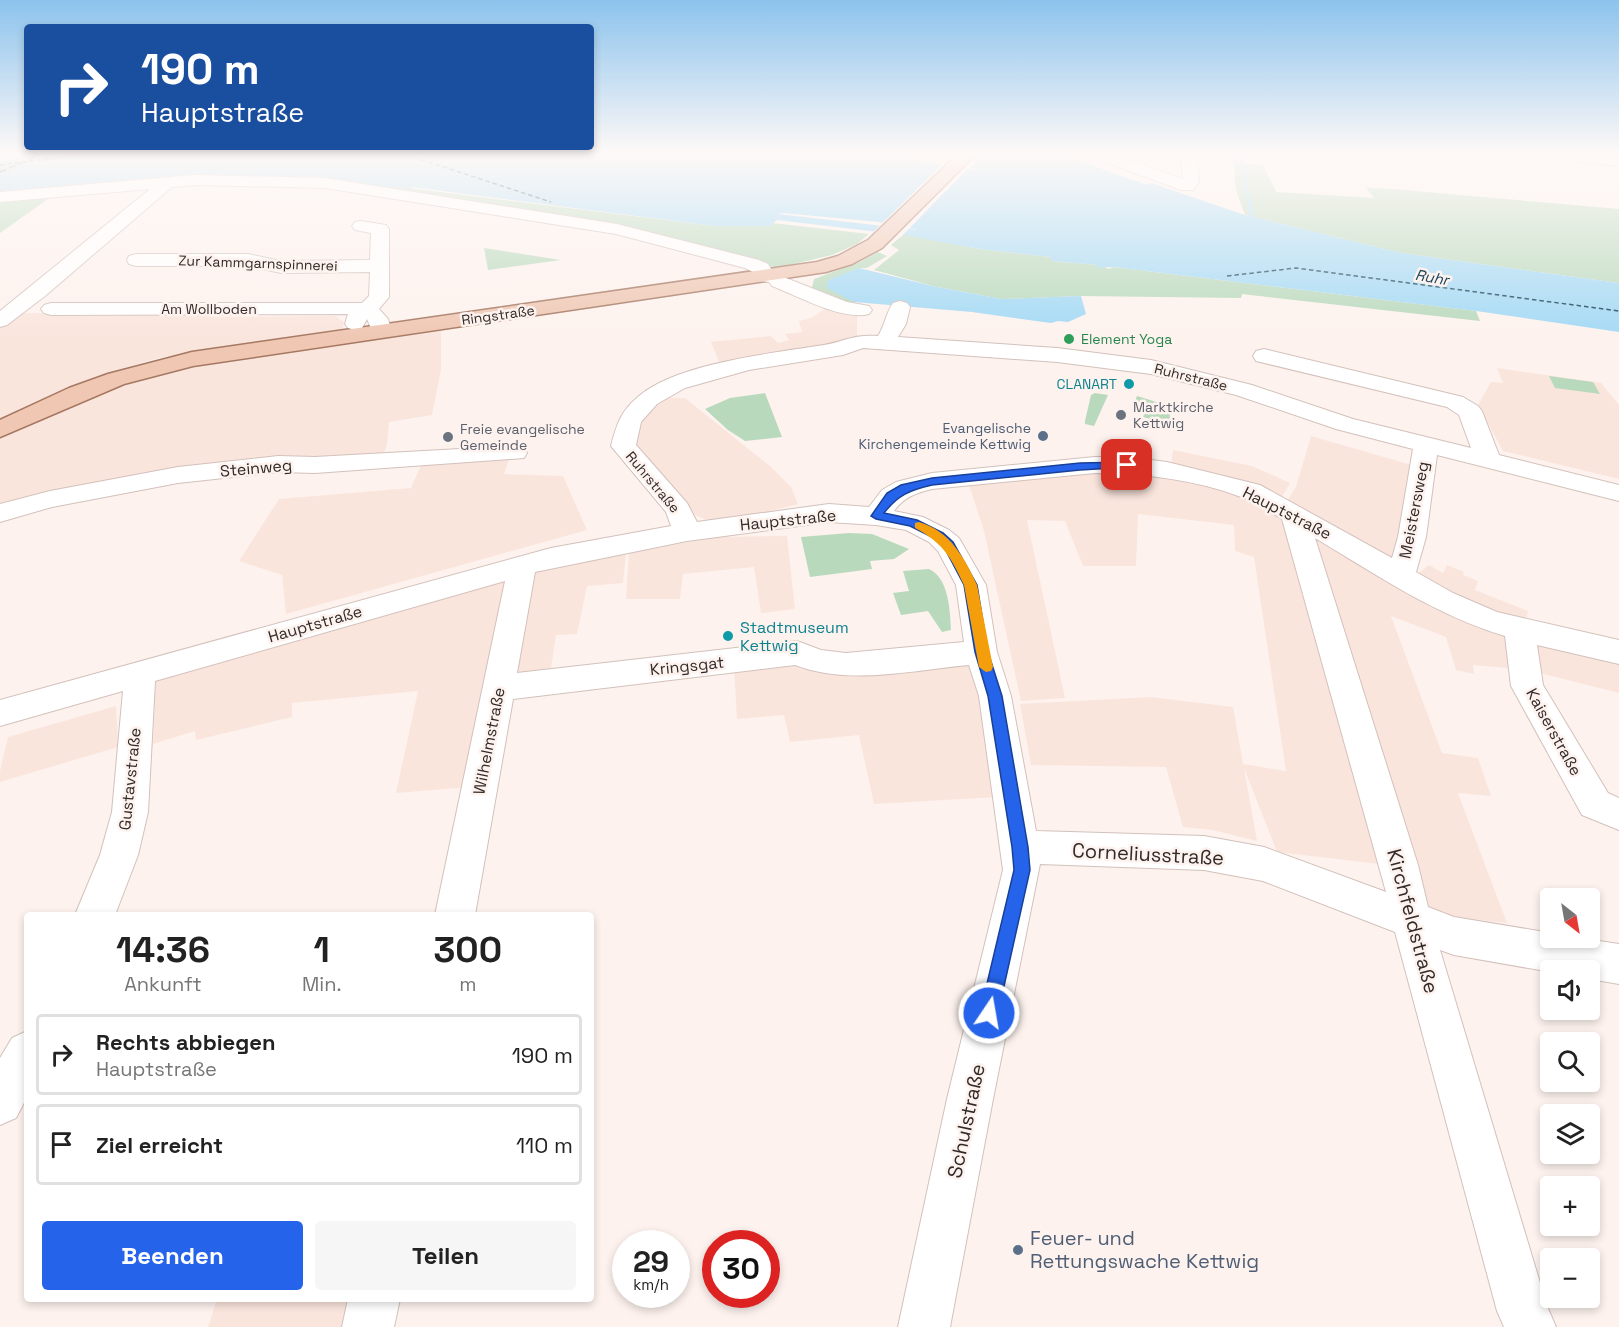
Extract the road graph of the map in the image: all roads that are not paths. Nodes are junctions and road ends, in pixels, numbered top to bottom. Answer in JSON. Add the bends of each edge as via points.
{"nodes":[{"id":1,"x":126,"y":217,"type":"edge"},
{"id":2,"x":540,"y":217,"type":"edge"},
{"id":3,"x":903,"y":217,"type":"edge"},
{"id":4,"x":361,"y":226,"type":"dead end"},
{"id":5,"x":177,"y":241,"type":"dead end"},
{"id":6,"x":257,"y":242,"type":"dead end"},
{"id":7,"x":136,"y":260,"type":"dead end"},
{"id":8,"x":158,"y":260,"type":"junction"},
{"id":9,"x":245,"y":260,"type":"junction"},
{"id":10,"x":379,"y":266,"type":"junction"},
{"id":11,"x":773,"y":279,"type":"junction"},
{"id":12,"x":900,"y":307,"type":"dead end"},
{"id":13,"x":51,"y":309,"type":"dead end"},
{"id":14,"x":367,"y":310,"type":"junction"},
{"id":15,"x":0,"y":321,"type":"edge"},
{"id":16,"x":381,"y":331,"type":"junction"},
{"id":17,"x":327,"y":340,"type":"junction"},
{"id":18,"x":860,"y":341,"type":"junction"},
{"id":19,"x":884,"y":343,"type":"junction"},
{"id":20,"x":1264,"y":356,"type":"dead end"},
{"id":21,"x":0,"y":429,"type":"edge"},
{"id":22,"x":1426,"y":445,"type":"junction"},
{"id":23,"x":515,"y":453,"type":"dead end"},
{"id":24,"x":1488,"y":460,"type":"junction"},
{"id":25,"x":1619,"y":493,"type":"edge"},
{"id":26,"x":0,"y":513,"type":"edge"},
{"id":27,"x":1295,"y":516,"type":"junction"},
{"id":28,"x":883,"y":517,"type":"junction"},
{"id":29,"x":687,"y":532,"type":"junction"},
{"id":30,"x":1404,"y":565,"type":"junction"},
{"id":31,"x":522,"y":566,"type":"junction"},
{"id":32,"x":1520,"y":630,"type":"junction"},
{"id":33,"x":981,"y":652,"type":"junction"},
{"id":34,"x":1619,"y":652,"type":"edge"},
{"id":35,"x":140,"y":674,"type":"junction"},
{"id":36,"x":499,"y":688,"type":"junction"},
{"id":37,"x":0,"y":713,"type":"edge"},
{"id":38,"x":1619,"y":814,"type":"edge"},
{"id":39,"x":1020,"y":847,"type":"junction"},
{"id":40,"x":96,"y":912,"type":"edge"},
{"id":41,"x":456,"y":912,"type":"edge"},
{"id":42,"x":1412,"y":921,"type":"junction"},
{"id":43,"x":1619,"y":964,"type":"edge"},
{"id":44,"x":24,"y":1058,"type":"edge"},
{"id":45,"x":0,"y":1102,"type":"edge"},
{"id":46,"x":373,"y":1302,"type":"edge"},
{"id":47,"x":368,"y":1327,"type":"edge"},
{"id":48,"x":924,"y":1327,"type":"edge"},
{"id":49,"x":1530,"y":1327,"type":"edge"}],
"edges":[{"from":1,"to":15,"type":"street"},
{"from":2,"to":11,"type":"street","via":[[617,229],[752,264]]},
{"from":3,"to":11,"type":"main road","name":"Ringstraße","via":[[876,243],[831,264]]},
{"from":4,"to":10,"type":"street","via":[[380,229]]},
{"from":5,"to":8,"type":"street"},
{"from":6,"to":9,"type":"street"},
{"from":7,"to":8,"type":"street","name":"Zur Kammgarnspinnerei"},
{"from":8,"to":9,"type":"street","name":"Zur Kammgarnspinnerei"},
{"from":9,"to":10,"type":"street","name":"Zur Kammgarnspinnerei","via":[[280,267]]},
{"from":10,"to":14,"type":"street","via":[[379,297]]},
{"from":11,"to":16,"type":"main road","name":"Ringstraße"},
{"from":11,"to":18,"type":"street","via":[[843,307],[863,306]]},
{"from":12,"to":19,"type":"street","via":[[896,324]]},
{"from":13,"to":14,"type":"street","name":"Am Wollboden"},
{"from":14,"to":16,"type":"street","via":[[376,316]]},
{"from":14,"to":17,"type":"street","via":[[357,316],[354,326]]},
{"from":16,"to":17,"type":"main road","name":"Ringstraße"},
{"from":17,"to":21,"type":"main road","name":"Ringstraße","via":[[219,354],[148,369],[78,393]]},
{"from":18,"to":19,"type":"street","name":"Ruhrstraße"},
{"from":18,"to":29,"type":"street","name":"Ruhrstraße","via":[[843,348],[721,368],[660,392],[638,408],[627,423],[623,446],[678,509]]},
{"from":19,"to":22,"type":"street","name":"Ruhrstraße","via":[[1057,355],[1151,367],[1244,390],[1345,424]]},
{"from":20,"to":24,"type":"street","via":[[1464,406],[1470,411]]},
{"from":22,"to":24,"type":"street","name":"Ruhrstraße"},
{"from":22,"to":30,"type":"street","name":"Meistersweg"},
{"from":23,"to":26,"type":"street","name":"Steinweg","via":[[278,464],[178,475],[50,499]]},
{"from":24,"to":25,"type":"street","name":"Ruhrstraße"},
{"from":27,"to":28,"type":"street","name":"Hauptstraße","via":[[1233,485],[1127,465],[932,481],[891,496]]},
{"from":27,"to":30,"type":"street","name":"Hauptstraße"},
{"from":27,"to":42,"type":"street","name":"Kirchfeldstraße"},
{"from":28,"to":29,"type":"street","name":"Hauptstraße","via":[[829,513]]},
{"from":28,"to":33,"type":"street","name":"Schulstraße","via":[[931,542],[959,565],[971,585]]},
{"from":29,"to":31,"type":"street","name":"Hauptstraße"},
{"from":30,"to":32,"type":"street","name":"Hauptstraße","via":[[1443,600]]},
{"from":31,"to":35,"type":"street","name":"Hauptstraße"},
{"from":31,"to":36,"type":"street","name":"Wilhelmstraße"},
{"from":32,"to":34,"type":"street","name":"Hauptstraße"},
{"from":32,"to":38,"type":"street","name":"Kaiserstraße","via":[[1527,686],[1595,804]]},
{"from":33,"to":36,"type":"street","name":"Kringsgat","via":[[846,665],[797,653]]},
{"from":33,"to":39,"type":"street","name":"Schulstraße","via":[[995,696]]},
{"from":35,"to":37,"type":"street","name":"Hauptstraße"},
{"from":35,"to":40,"type":"street","name":"Gustavstraße","via":[[130,812],[119,855]]},
{"from":36,"to":41,"type":"street","name":"Wilhelmstraße"},
{"from":39,"to":42,"type":"street","name":"Corneliusstraße","via":[[1214,855],[1264,864]]},
{"from":39,"to":48,"type":"street","name":"Schulstraße","via":[[1022,870]]},
{"from":42,"to":43,"type":"street","name":"Corneliusstraße","via":[[1454,936]]},
{"from":42,"to":49,"type":"street","name":"Kirchfeldstraße"},
{"from":44,"to":45,"type":"street"},
{"from":46,"to":47,"type":"street"}]}
